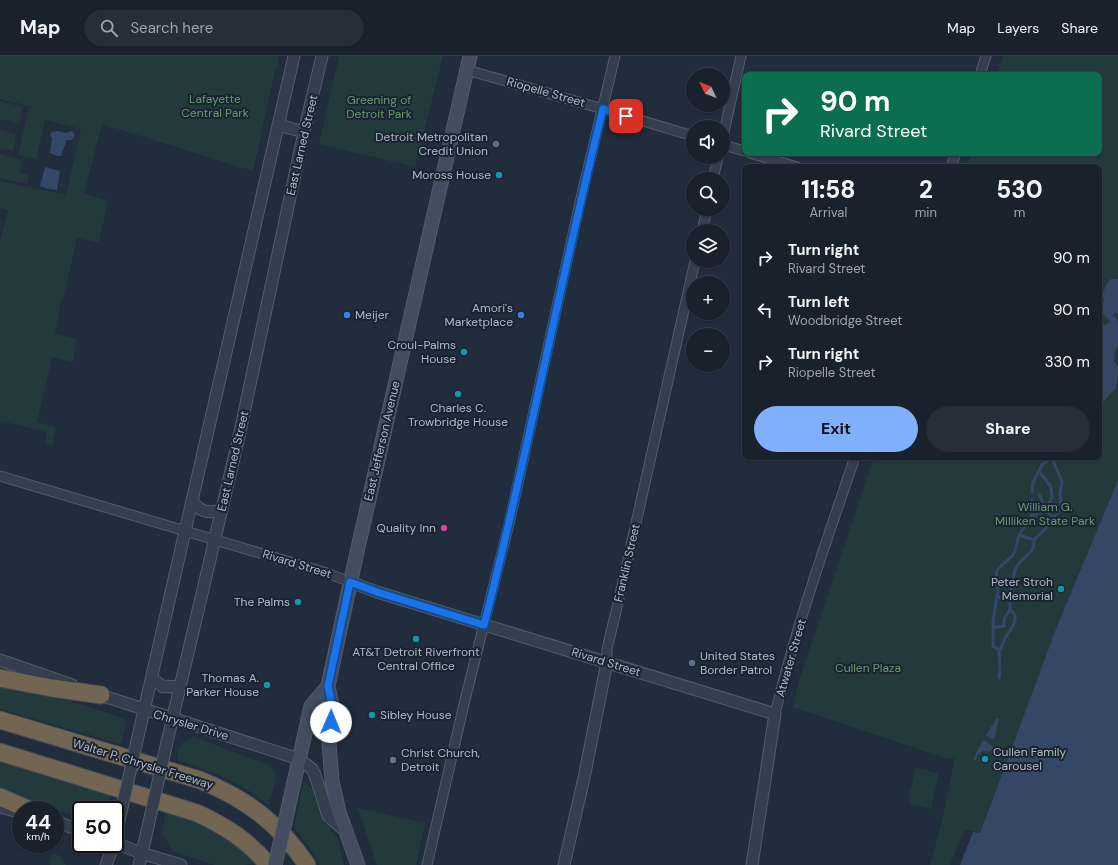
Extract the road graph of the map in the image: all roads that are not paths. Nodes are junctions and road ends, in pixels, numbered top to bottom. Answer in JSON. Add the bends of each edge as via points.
{"nodes":[{"id":1,"x":294,"y":56,"type":"edge"},
{"id":2,"x":322,"y":56,"type":"edge"},
{"id":3,"x":470,"y":56,"type":"edge"},
{"id":4,"x":615,"y":56,"type":"edge"},
{"id":5,"x":741,"y":56,"type":"edge"},
{"id":6,"x":986,"y":56,"type":"edge"},
{"id":7,"x":467,"y":70,"type":"junction"},
{"id":8,"x":981,"y":72,"type":"edge"},
{"id":9,"x":603,"y":109,"type":"junction"},
{"id":10,"x":727,"y":120,"type":"edge"},
{"id":11,"x":278,"y":125,"type":"junction"},
{"id":12,"x":304,"y":132,"type":"junction"},
{"id":13,"x":686,"y":134,"type":"edge"},
{"id":14,"x":730,"y":147,"type":"edge"},
{"id":15,"x":742,"y":151,"type":"edge"},
{"id":16,"x":760,"y":156,"type":"edge"},
{"id":17,"x":787,"y":164,"type":"edge"},
{"id":18,"x":693,"y":268,"type":"edge"},
{"id":19,"x":854,"y":460,"type":"edge"},
{"id":20,"x":0,"y":476,"type":"edge"},
{"id":21,"x":192,"y":500,"type":"junction"},
{"id":22,"x":221,"y":510,"type":"junction"},
{"id":23,"x":185,"y":531,"type":"junction"},
{"id":24,"x":214,"y":539,"type":"junction"},
{"id":25,"x":350,"y":582,"type":"junction"},
{"id":26,"x":484,"y":625,"type":"junction"},
{"id":27,"x":0,"y":660,"type":"edge"},
{"id":28,"x":607,"y":662,"type":"junction"},
{"id":29,"x":0,"y":678,"type":"edge"},
{"id":30,"x":152,"y":678,"type":"junction"},
{"id":31,"x":180,"y":686,"type":"junction"},
{"id":32,"x":328,"y":686,"type":"junction"},
{"id":33,"x":100,"y":695,"type":"junction"},
{"id":34,"x":144,"y":710,"type":"junction"},
{"id":35,"x":775,"y":714,"type":"junction"},
{"id":36,"x":172,"y":718,"type":"junction"},
{"id":37,"x":0,"y":720,"type":"edge"},
{"id":38,"x":0,"y":752,"type":"edge"},
{"id":39,"x":299,"y":759,"type":"junction"},
{"id":40,"x":0,"y":797,"type":"edge"},
{"id":41,"x":123,"y":801,"type":"edge"},
{"id":42,"x":12,"y":802,"type":"edge"},
{"id":43,"x":0,"y":807,"type":"edge"},
{"id":44,"x":12,"y":810,"type":"edge"},
{"id":45,"x":345,"y":831,"type":"junction"},
{"id":46,"x":124,"y":846,"type":"edge"},
{"id":47,"x":111,"y":853,"type":"edge"},
{"id":48,"x":141,"y":853,"type":"junction"},
{"id":49,"x":355,"y":864,"type":"edge"},
{"id":50,"x":106,"y":865,"type":"edge"},
{"id":51,"x":139,"y":865,"type":"edge"},
{"id":52,"x":181,"y":865,"type":"edge"},
{"id":53,"x":268,"y":865,"type":"edge"},
{"id":54,"x":275,"y":865,"type":"edge"},
{"id":55,"x":307,"y":865,"type":"edge"},
{"id":56,"x":427,"y":865,"type":"edge"},
{"id":57,"x":564,"y":865,"type":"edge"},
{"id":58,"x":752,"y":865,"type":"edge"}],
"edges":[{"from":1,"to":11,"type":"street"},
{"from":2,"to":12,"type":"street","name":"East Larned Street"},
{"from":3,"to":7,"type":"main road","name":"East Jefferson Avenue"},
{"from":4,"to":9,"type":"street"},
{"from":5,"to":10,"type":"street"},
{"from":6,"to":8,"type":"street"},
{"from":7,"to":9,"type":"street","name":"Riopelle Street"},
{"from":7,"to":25,"type":"main road","name":"East Jefferson Avenue"},
{"from":9,"to":13,"type":"street","name":"Riopelle Street"},
{"from":9,"to":26,"type":"street"},
{"from":11,"to":12,"type":"street"},
{"from":11,"to":21,"type":"street"},
{"from":12,"to":22,"type":"street","name":"East Larned Street"},
{"from":14,"to":15,"type":"street"},
{"from":16,"to":17,"type":"street"},
{"from":18,"to":28,"type":"street","name":"Franklin Street","via":[[607,649]]},
{"from":19,"to":35,"type":"street","name":"Atwater Street","via":[[825,544]]},
{"from":20,"to":23,"type":"street","name":"Rivard Street"},
{"from":21,"to":22,"type":"street","via":[[204,512]]},
{"from":21,"to":23,"type":"street"},
{"from":22,"to":24,"type":"street","name":"East Larned Street"},
{"from":23,"to":24,"type":"street","name":"Rivard Street"},
{"from":23,"to":30,"type":"street"},
{"from":24,"to":25,"type":"street","name":"Rivard Street"},
{"from":24,"to":31,"type":"street","name":"East Larned Street"},
{"from":25,"to":26,"type":"street","name":"Rivard Street"},
{"from":25,"to":32,"type":"main road","name":"East Jefferson Avenue"},
{"from":26,"to":28,"type":"street","name":"Rivard Street"},
{"from":26,"to":56,"type":"street"},
{"from":27,"to":33,"type":"street","name":"Chrysler Drive"},
{"from":28,"to":35,"type":"street","name":"Rivard Street"},
{"from":28,"to":57,"type":"street","name":"Franklin Street"},
{"from":29,"to":33,"type":"highway"},
{"from":30,"to":31,"type":"street","via":[[164,687]]},
{"from":30,"to":34,"type":"street"},
{"from":31,"to":36,"type":"street","name":"East Larned Street"},
{"from":32,"to":39,"type":"main road","name":"East Jefferson Avenue","via":[[311,706]]},
{"from":32,"to":45,"type":"main road","name":"East Jefferson Avenue","via":[[333,710],[329,738],[330,768]]},
{"from":33,"to":34,"type":"street","name":"Chrysler Drive"},
{"from":34,"to":36,"type":"street","name":"Chrysler Drive"},
{"from":34,"to":41,"type":"street","bridge":true},
{"from":35,"to":58,"type":"street","name":"Atwater Street"},
{"from":36,"to":39,"type":"street","name":"Chrysler Drive"},
{"from":36,"to":48,"type":"street","name":"East Larned Street","bridge":true},
{"from":37,"to":55,"type":"highway","name":"Walter P. Chrysler Freeway","via":[[215,786],[268,819]]},
{"from":38,"to":53,"type":"highway","via":[[210,819],[250,845]]},
{"from":39,"to":45,"type":"street","name":"Chrysler Drive","via":[[315,775],[328,816]]},
{"from":39,"to":54,"type":"main road","name":"East Jefferson Avenue","bridge":true},
{"from":40,"to":42,"type":"highway"},
{"from":43,"to":44,"type":"street"},
{"from":45,"to":49,"type":"main road","name":"East Jefferson Avenue"},
{"from":46,"to":48,"type":"street"},
{"from":47,"to":50,"type":"street"},
{"from":48,"to":51,"type":"street","name":"East Larned Street"},
{"from":48,"to":52,"type":"street"}]}
